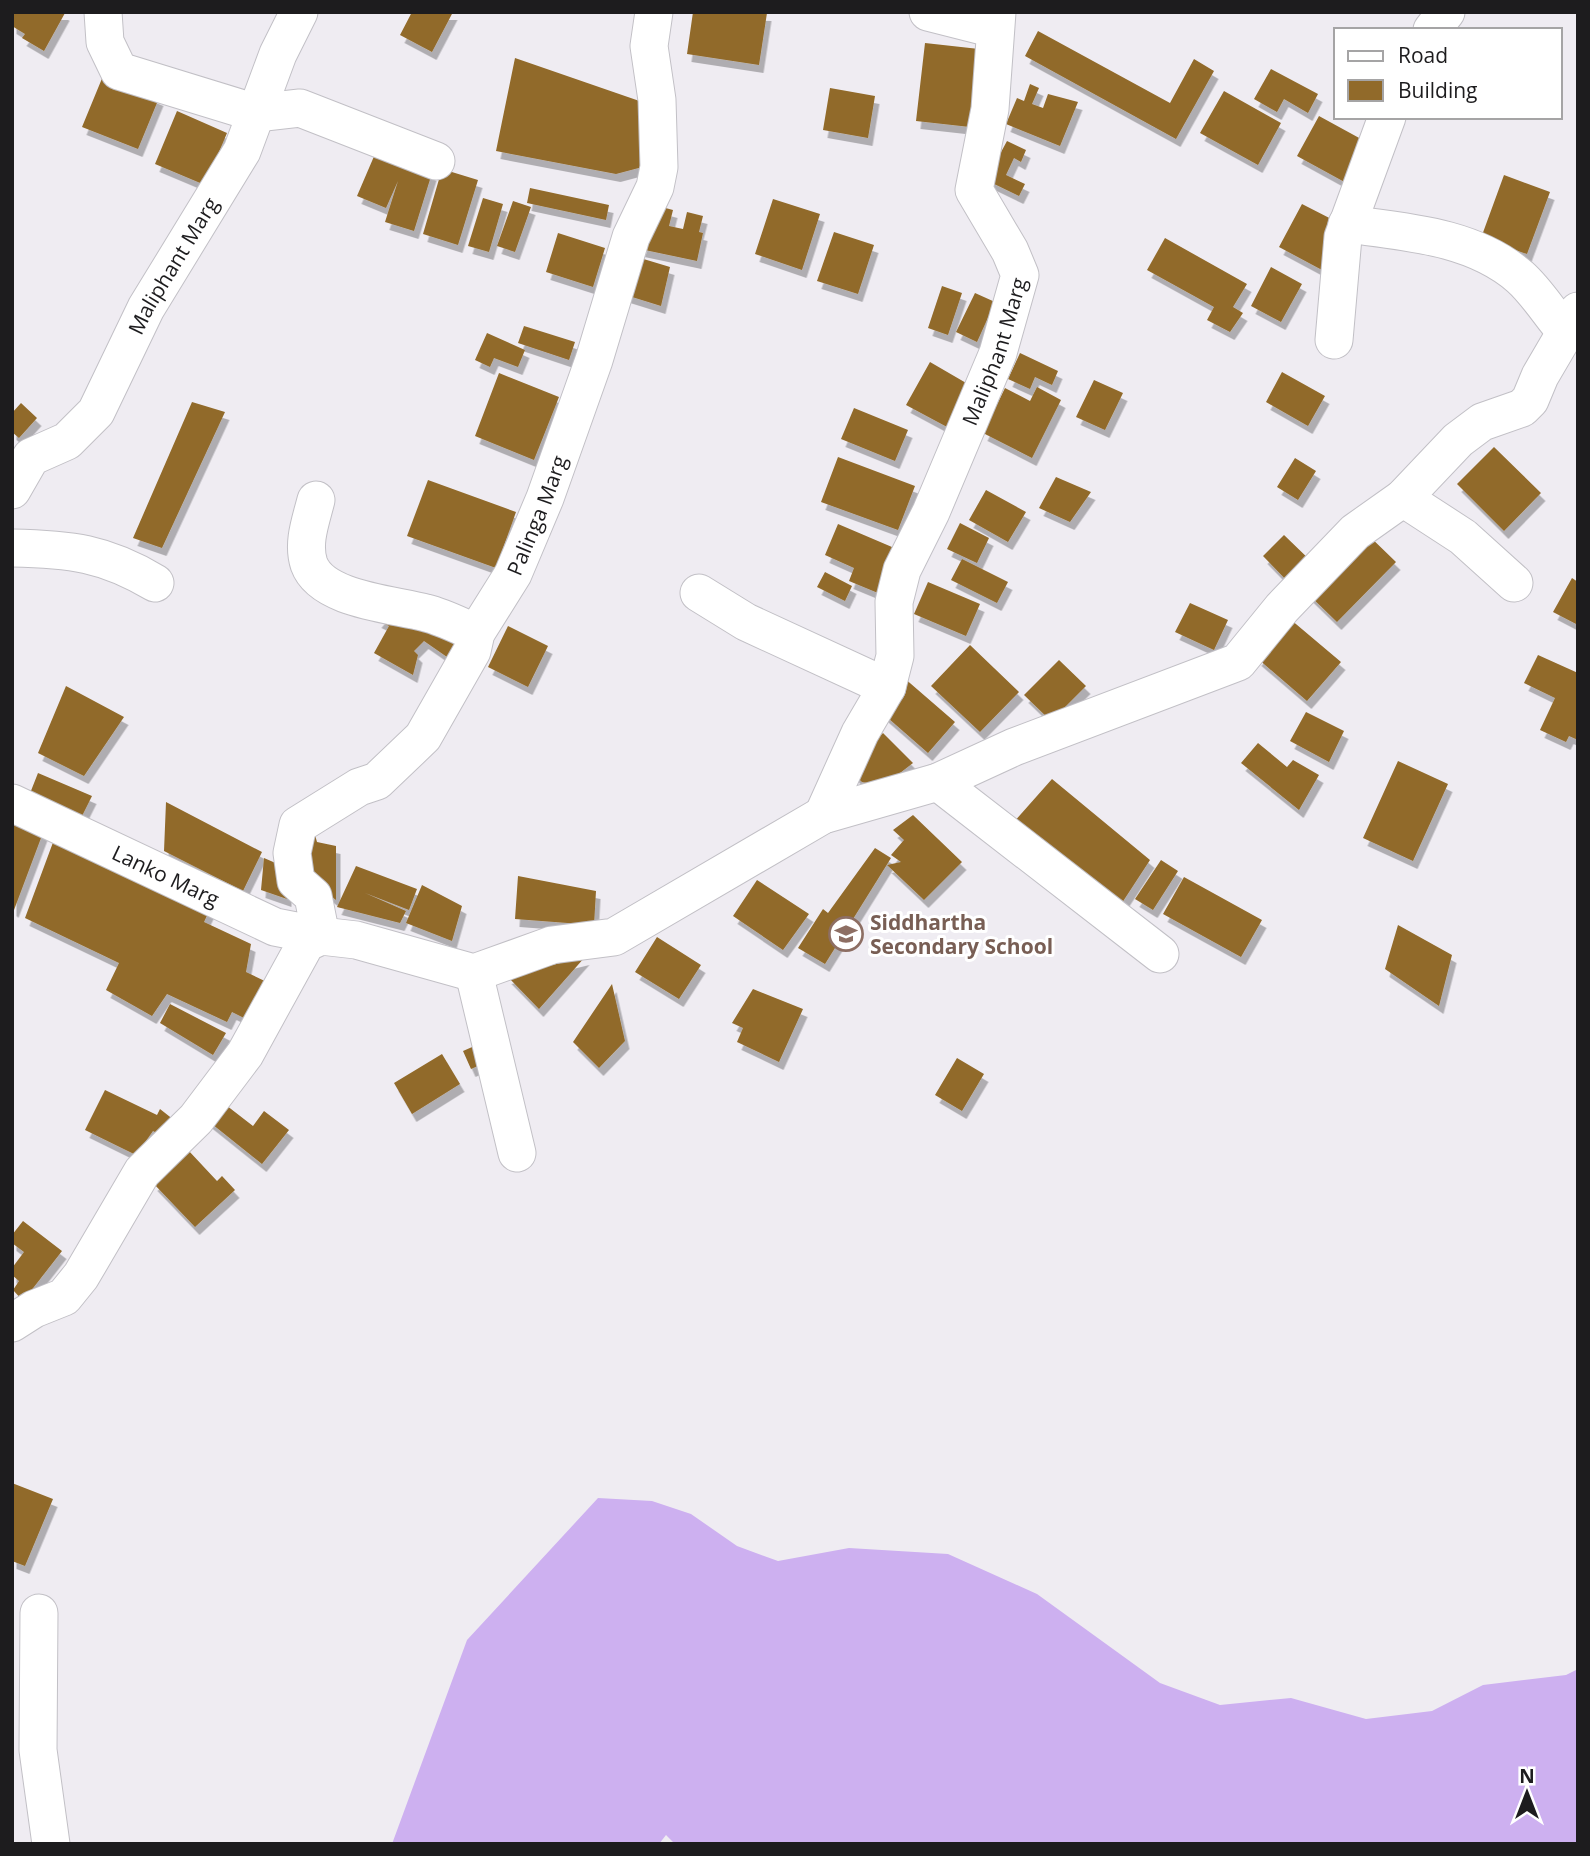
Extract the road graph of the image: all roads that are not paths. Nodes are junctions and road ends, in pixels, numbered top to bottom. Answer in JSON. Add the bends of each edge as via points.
{"nodes":[{"id":1,"x":103,"y":12,"type":"edge"},
{"id":2,"x":299,"y":12,"type":"edge"},
{"id":3,"x":654,"y":12,"type":"edge"},
{"id":4,"x":928,"y":12,"type":"edge"},
{"id":5,"x":1446,"y":12,"type":"edge"},
{"id":6,"x":996,"y":21,"type":"edge"},
{"id":7,"x":1434,"y":28,"type":"edge"},
{"id":8,"x":256,"y":113,"type":"junction"},
{"id":9,"x":1386,"y":119,"type":"edge"},
{"id":10,"x":436,"y":161,"type":"dead end"},
{"id":11,"x":1347,"y":225,"type":"junction"},
{"id":12,"x":1571,"y":321,"type":"edge"},
{"id":13,"x":1334,"y":340,"type":"dead end"},
{"id":14,"x":12,"y":490,"type":"edge"},
{"id":15,"x":1403,"y":498,"type":"junction"},
{"id":16,"x":316,"y":500,"type":"dead end"},
{"id":17,"x":12,"y":548,"type":"edge"},
{"id":18,"x":155,"y":583,"type":"dead end"},
{"id":19,"x":1514,"y":583,"type":"dead end"},
{"id":20,"x":699,"y":593,"type":"dead end"},
{"id":21,"x":476,"y":634,"type":"junction"},
{"id":22,"x":887,"y":687,"type":"junction"},
{"id":23,"x":938,"y":782,"type":"junction"},
{"id":24,"x":12,"y":803,"type":"edge"},
{"id":25,"x":823,"y":815,"type":"junction"},
{"id":26,"x":321,"y":936,"type":"junction"},
{"id":27,"x":1160,"y":954,"type":"dead end"},
{"id":28,"x":474,"y":973,"type":"junction"},
{"id":29,"x":517,"y":1153,"type":"dead end"},
{"id":30,"x":12,"y":1324,"type":"edge"},
{"id":31,"x":39,"y":1613,"type":"dead end"},
{"id":32,"x":51,"y":1844,"type":"edge"}],
"edges":[{"from":1,"to":8,"type":"street","via":[[105,42],[119,71]]},
{"from":2,"to":8,"type":"street","name":"Maliphant Marg"},
{"from":3,"to":21,"type":"street","name":"Palinga Marg","via":[[649,46],[657,100],[659,167],[655,187],[631,237],[545,498],[513,574]]},
{"from":4,"to":6,"type":"street"},
{"from":5,"to":7,"type":"street"},
{"from":6,"to":22,"type":"street","name":"Maliphant Marg","via":[[990,109],[974,190],[1020,275],[998,353],[902,570],[894,602],[895,656]]},
{"from":8,"to":10,"type":"street","via":[[300,108]]},
{"from":8,"to":14,"type":"street","name":"Maliphant Marg","via":[[242,151],[146,308],[96,412],[67,441],[31,457]]},
{"from":9,"to":11,"type":"street"},
{"from":11,"to":12,"type":"street","via":[[1429,235],[1472,248],[1519,277]]},
{"from":11,"to":13,"type":"street","via":[[1339,261]]},
{"from":12,"to":15,"type":"street","via":[[1530,400],[1522,408],[1482,422],[1432,464]]},
{"from":15,"to":19,"type":"street","via":[[1463,537]]},
{"from":15,"to":23,"type":"street","via":[[1355,532],[1238,662],[1014,747]]},
{"from":16,"to":21,"type":"street","via":[[306,539],[309,564],[318,578],[342,594],[429,613]]},
{"from":17,"to":18,"type":"street","via":[[92,554]]},
{"from":20,"to":22,"type":"street","via":[[746,622]]},
{"from":21,"to":26,"type":"street","name":"Palinga Marg","via":[[472,651],[423,737],[377,781],[359,787],[298,825],[292,853],[296,881],[313,896]]},
{"from":22,"to":25,"type":"street","name":"Maliphant Marg","via":[[860,733]]},
{"from":23,"to":25,"type":"street"},
{"from":23,"to":27,"type":"street"},
{"from":24,"to":26,"type":"street","name":"Lanko Marg","via":[[275,927]]},
{"from":25,"to":28,"type":"street","via":[[614,937],[552,945]]},
{"from":26,"to":28,"type":"street","name":"Lanko Marg","via":[[356,940]]},
{"from":26,"to":30,"type":"street","via":[[306,943],[245,1054],[196,1119],[142,1172],[73,1286],[64,1297]]},
{"from":28,"to":29,"type":"street"},
{"from":31,"to":32,"type":"street","via":[[38,1750]]}]}
